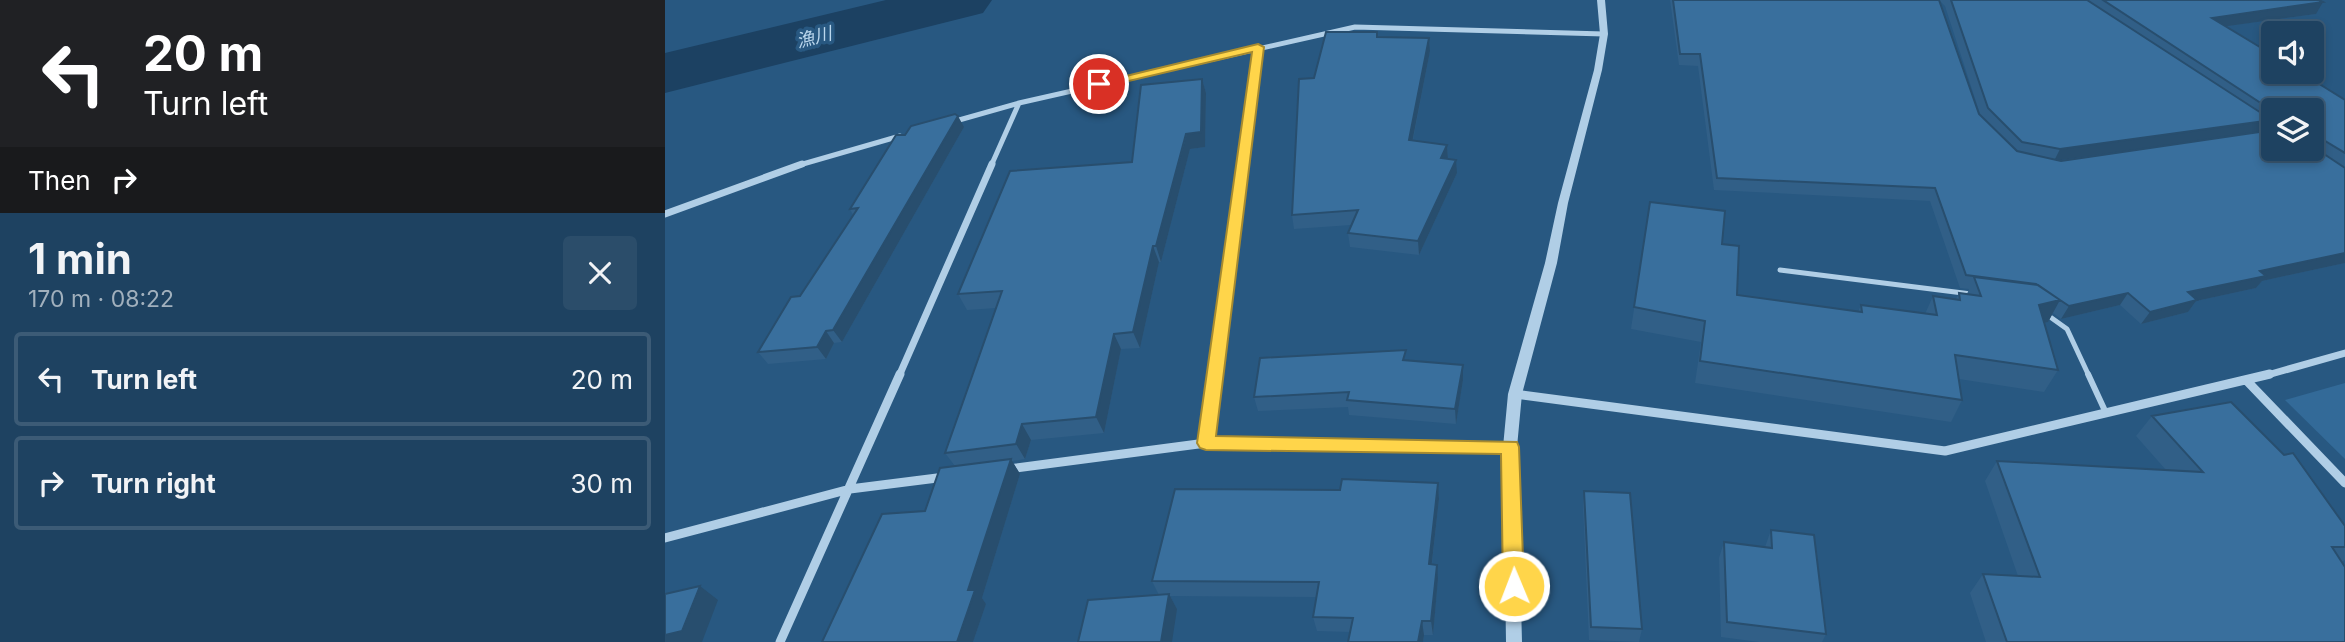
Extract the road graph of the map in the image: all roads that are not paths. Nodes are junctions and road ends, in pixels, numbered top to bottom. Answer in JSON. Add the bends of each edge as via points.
{"nodes":[{"id":1,"x":1601,"y":0,"type":"edge"},
{"id":2,"x":1604,"y":34,"type":"junction"},
{"id":3,"x":1258,"y":47,"type":"junction"},
{"id":4,"x":1019,"y":103,"type":"junction"},
{"id":5,"x":2251,"y":117,"type":"edge"},
{"id":6,"x":940,"y":125,"type":"edge"},
{"id":7,"x":2261,"y":125,"type":"edge"},
{"id":8,"x":914,"y":132,"type":"edge"},
{"id":9,"x":665,"y":214,"type":"edge"},
{"id":10,"x":1780,"y":270,"type":"dead end"},
{"id":11,"x":1973,"y":295,"type":"edge"},
{"id":12,"x":2038,"y":309,"type":"edge"},
{"id":13,"x":2345,"y":353,"type":"edge"},
{"id":14,"x":2247,"y":381,"type":"junction"},
{"id":15,"x":1515,"y":394,"type":"junction"},
{"id":16,"x":2106,"y":414,"type":"junction"},
{"id":17,"x":1206,"y":443,"type":"junction"},
{"id":18,"x":1510,"y":447,"type":"junction"},
{"id":19,"x":1001,"y":470,"type":"edge"},
{"id":20,"x":960,"y":475,"type":"edge"},
{"id":21,"x":2345,"y":483,"type":"edge"},
{"id":22,"x":850,"y":489,"type":"junction"},
{"id":23,"x":665,"y":538,"type":"edge"},
{"id":24,"x":780,"y":642,"type":"edge"},
{"id":25,"x":1514,"y":642,"type":"edge"}],
"edges":[{"from":1,"to":2,"type":"street"},
{"from":2,"to":3,"type":"street","via":[[1355,27]]},
{"from":2,"to":15,"type":"street","via":[[1551,263]]},
{"from":3,"to":4,"type":"street"},
{"from":3,"to":17,"type":"street"},
{"from":4,"to":6,"type":"street"},
{"from":4,"to":22,"type":"street"},
{"from":5,"to":7,"type":"street"},
{"from":8,"to":9,"type":"street","via":[[796,166]]},
{"from":10,"to":11,"type":"lane"},
{"from":12,"to":16,"type":"lane","via":[[2067,329]]},
{"from":13,"to":14,"type":"street"},
{"from":14,"to":16,"type":"street"},
{"from":14,"to":21,"type":"street"},
{"from":15,"to":16,"type":"street","via":[[1945,451]]},
{"from":15,"to":18,"type":"street"},
{"from":17,"to":18,"type":"street"},
{"from":17,"to":19,"type":"street"},
{"from":18,"to":25,"type":"street"},
{"from":20,"to":22,"type":"street"},
{"from":22,"to":23,"type":"street"},
{"from":22,"to":24,"type":"street"}]}
